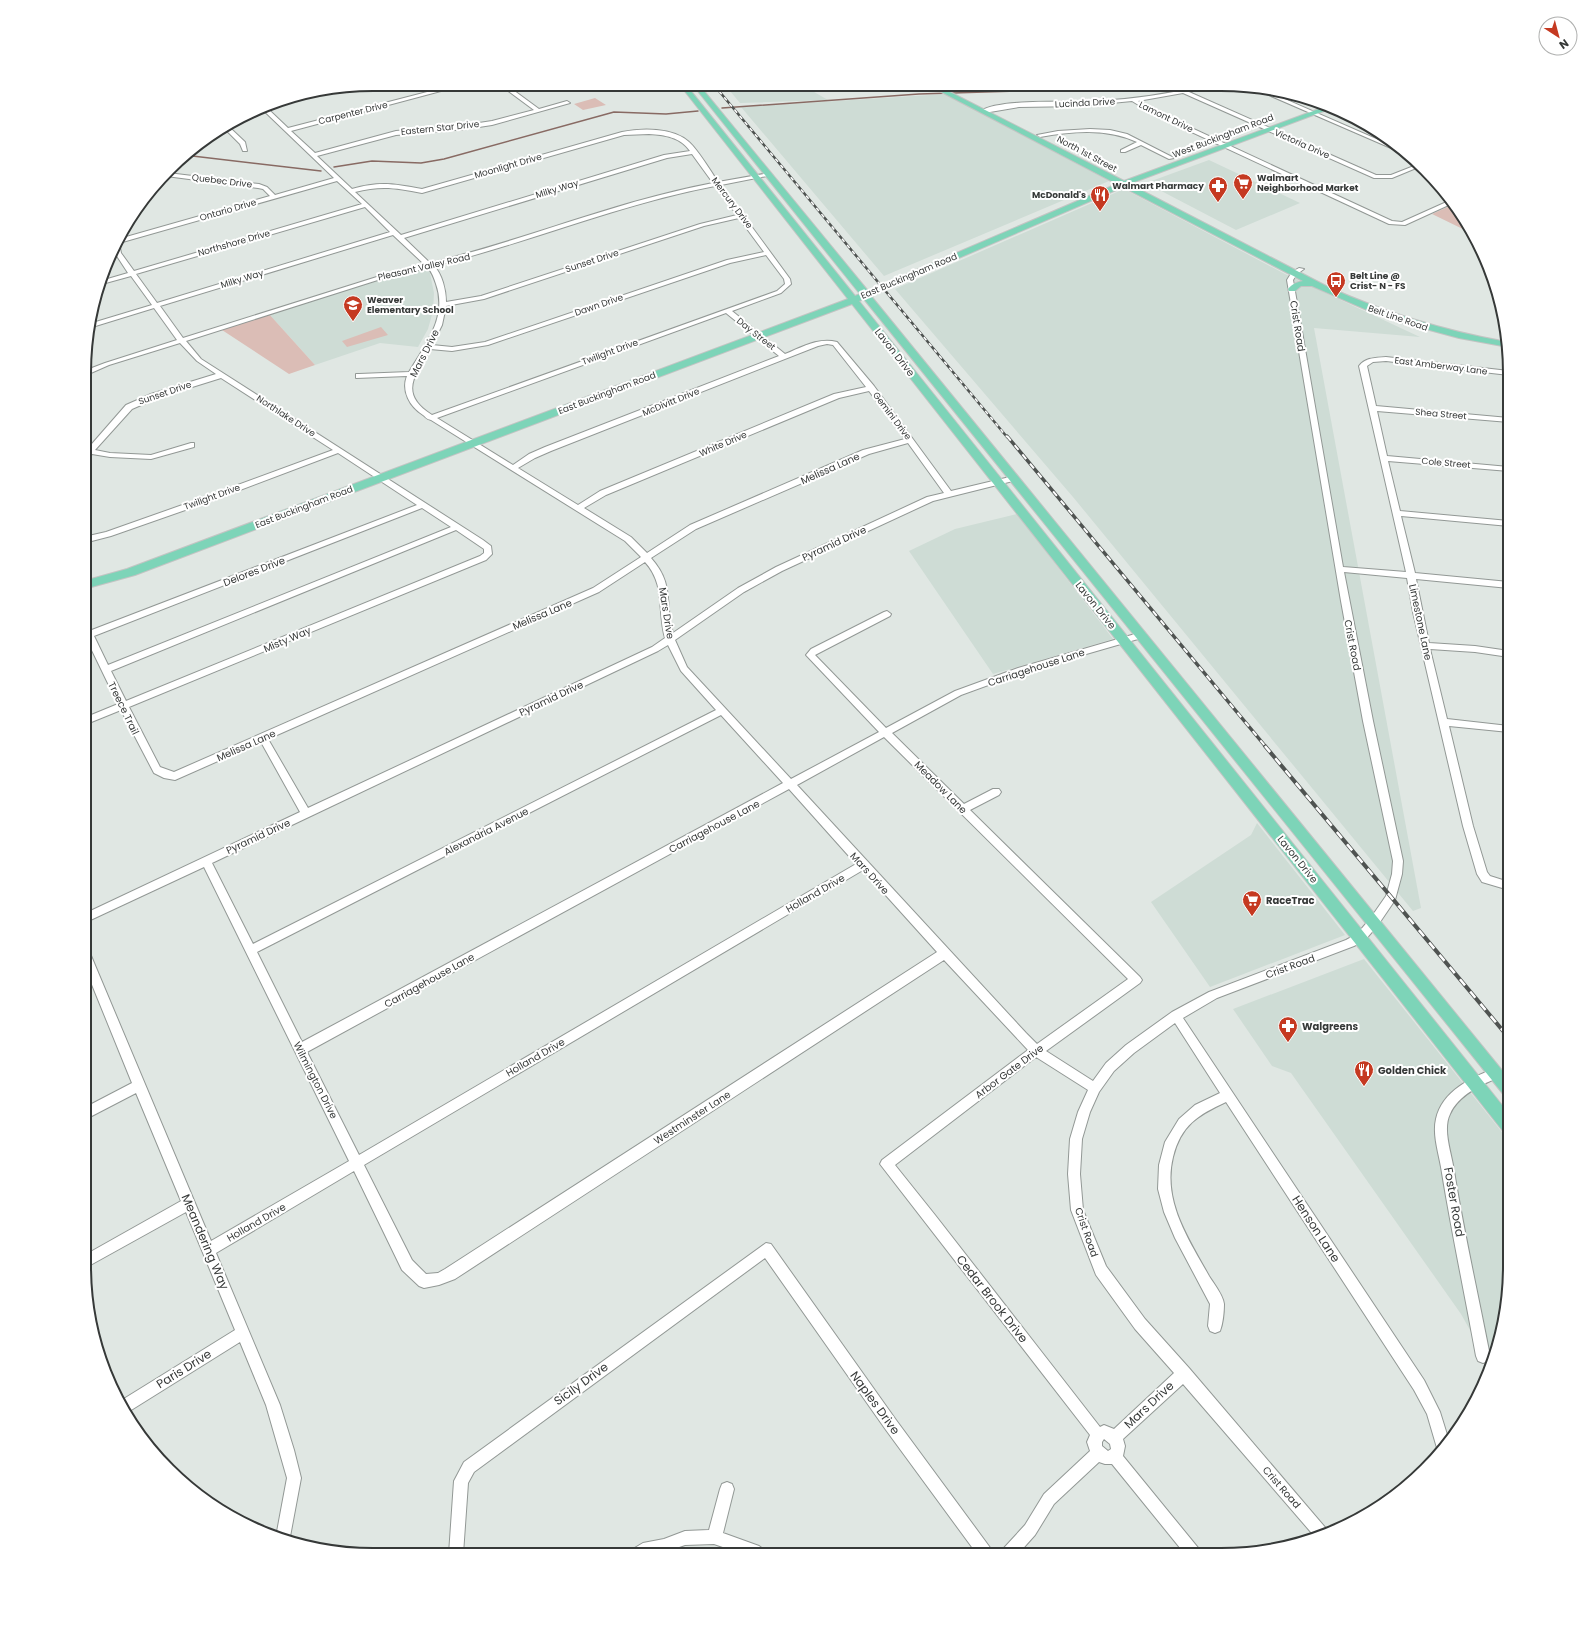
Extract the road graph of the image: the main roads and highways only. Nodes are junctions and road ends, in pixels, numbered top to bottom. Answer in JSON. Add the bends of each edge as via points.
{"nodes":[{"id":1,"x":689,"y":91,"type":"edge"},
{"id":2,"x":701,"y":91,"type":"edge"},
{"id":3,"x":950,"y":91,"type":"edge"},
{"id":4,"x":955,"y":94,"type":"junction"},
{"id":5,"x":1313,"y":107,"type":"edge"},
{"id":6,"x":987,"y":110,"type":"junction"},
{"id":7,"x":1322,"y":110,"type":"edge"},
{"id":8,"x":1059,"y":147,"type":"junction"},
{"id":9,"x":1193,"y":150,"type":"junction"},
{"id":10,"x":1182,"y":162,"type":"junction"},
{"id":11,"x":1123,"y":181,"type":"junction"},
{"id":12,"x":1067,"y":205,"type":"junction"},
{"id":13,"x":1012,"y":225,"type":"junction"},
{"id":14,"x":1019,"y":230,"type":"junction"},
{"id":15,"x":1298,"y":271,"type":"junction"},
{"id":16,"x":1314,"y":284,"type":"junction"},
{"id":17,"x":1292,"y":288,"type":"road end"},
{"id":18,"x":864,"y":292,"type":"junction"},
{"id":19,"x":852,"y":297,"type":"junction"},
{"id":20,"x":1501,"y":336,"type":"edge"},
{"id":21,"x":1501,"y":344,"type":"edge"},
{"id":22,"x":378,"y":476,"type":"junction"},
{"id":23,"x":1077,"y":556,"type":"junction"},
{"id":24,"x":1060,"y":560,"type":"junction"},
{"id":25,"x":91,"y":575,"type":"edge"},
{"id":26,"x":91,"y":583,"type":"edge"},
{"id":27,"x":1503,"y":1082,"type":"edge"},
{"id":28,"x":1503,"y":1118,"type":"edge"}],
"edges":[{"from":1,"to":19,"type":"main road","name":"Lavon Drive"},
{"from":2,"to":18,"type":"main road","name":"Lavon Drive"},
{"from":3,"to":4,"type":"main road","name":"North 1st Street"},
{"from":4,"to":6,"type":"main road","name":"North 1st Street"},
{"from":4,"to":6,"type":"main road","name":"North 1st Street","via":[[964,96]]},
{"from":5,"to":9,"type":"main road","name":"West Buckingham Road"},
{"from":6,"to":8,"type":"main road","name":"North 1st Street"},
{"from":6,"to":8,"type":"main road","name":"North 1st Street"},
{"from":7,"to":10,"type":"main road","name":"West Buckingham Road"},
{"from":8,"to":11,"type":"main road","name":"North 1st Street"},
{"from":9,"to":10,"type":"main road","via":[[1181,160]]},
{"from":9,"to":11,"type":"main road","name":"West Buckingham Road"},
{"from":10,"to":11,"type":"main road","name":"West Buckingham Road"},
{"from":11,"to":12,"type":"main road","name":"East Buckingham Road"},
{"from":11,"to":15,"type":"main road","name":"North 1st Street"},
{"from":12,"to":13,"type":"main road","name":"East Buckingham Road"},
{"from":12,"to":14,"type":"main road","name":"East Buckingham Road"},
{"from":13,"to":14,"type":"main road"},
{"from":13,"to":18,"type":"main road","name":"East Buckingham Road"},
{"from":14,"to":18,"type":"main road","name":"East Buckingham Road"},
{"from":15,"to":16,"type":"main road","name":"Belt Line Road"},
{"from":15,"to":20,"type":"main road","name":"Belt Line Road","via":[[1404,315]]},
{"from":16,"to":17,"type":"main road","via":[[1299,284]]},
{"from":16,"to":21,"type":"main road","name":"Belt Line Road","via":[[1357,304],[1410,323]]},
{"from":18,"to":19,"type":"main road","name":"East Buckingham Road"},
{"from":18,"to":23,"type":"main road","name":"Lavon Drive"},
{"from":19,"to":22,"type":"main road","name":"East Buckingham Road"},
{"from":19,"to":24,"type":"main road","name":"Lavon Drive"},
{"from":22,"to":25,"type":"main road","name":"East Buckingham Road","via":[[131,564]]},
{"from":22,"to":26,"type":"main road","name":"East Buckingham Road","via":[[131,572]]},
{"from":23,"to":24,"type":"main road"},
{"from":23,"to":27,"type":"main road","name":"Lavon Drive"},
{"from":24,"to":28,"type":"main road","name":"Lavon Drive"}]}
